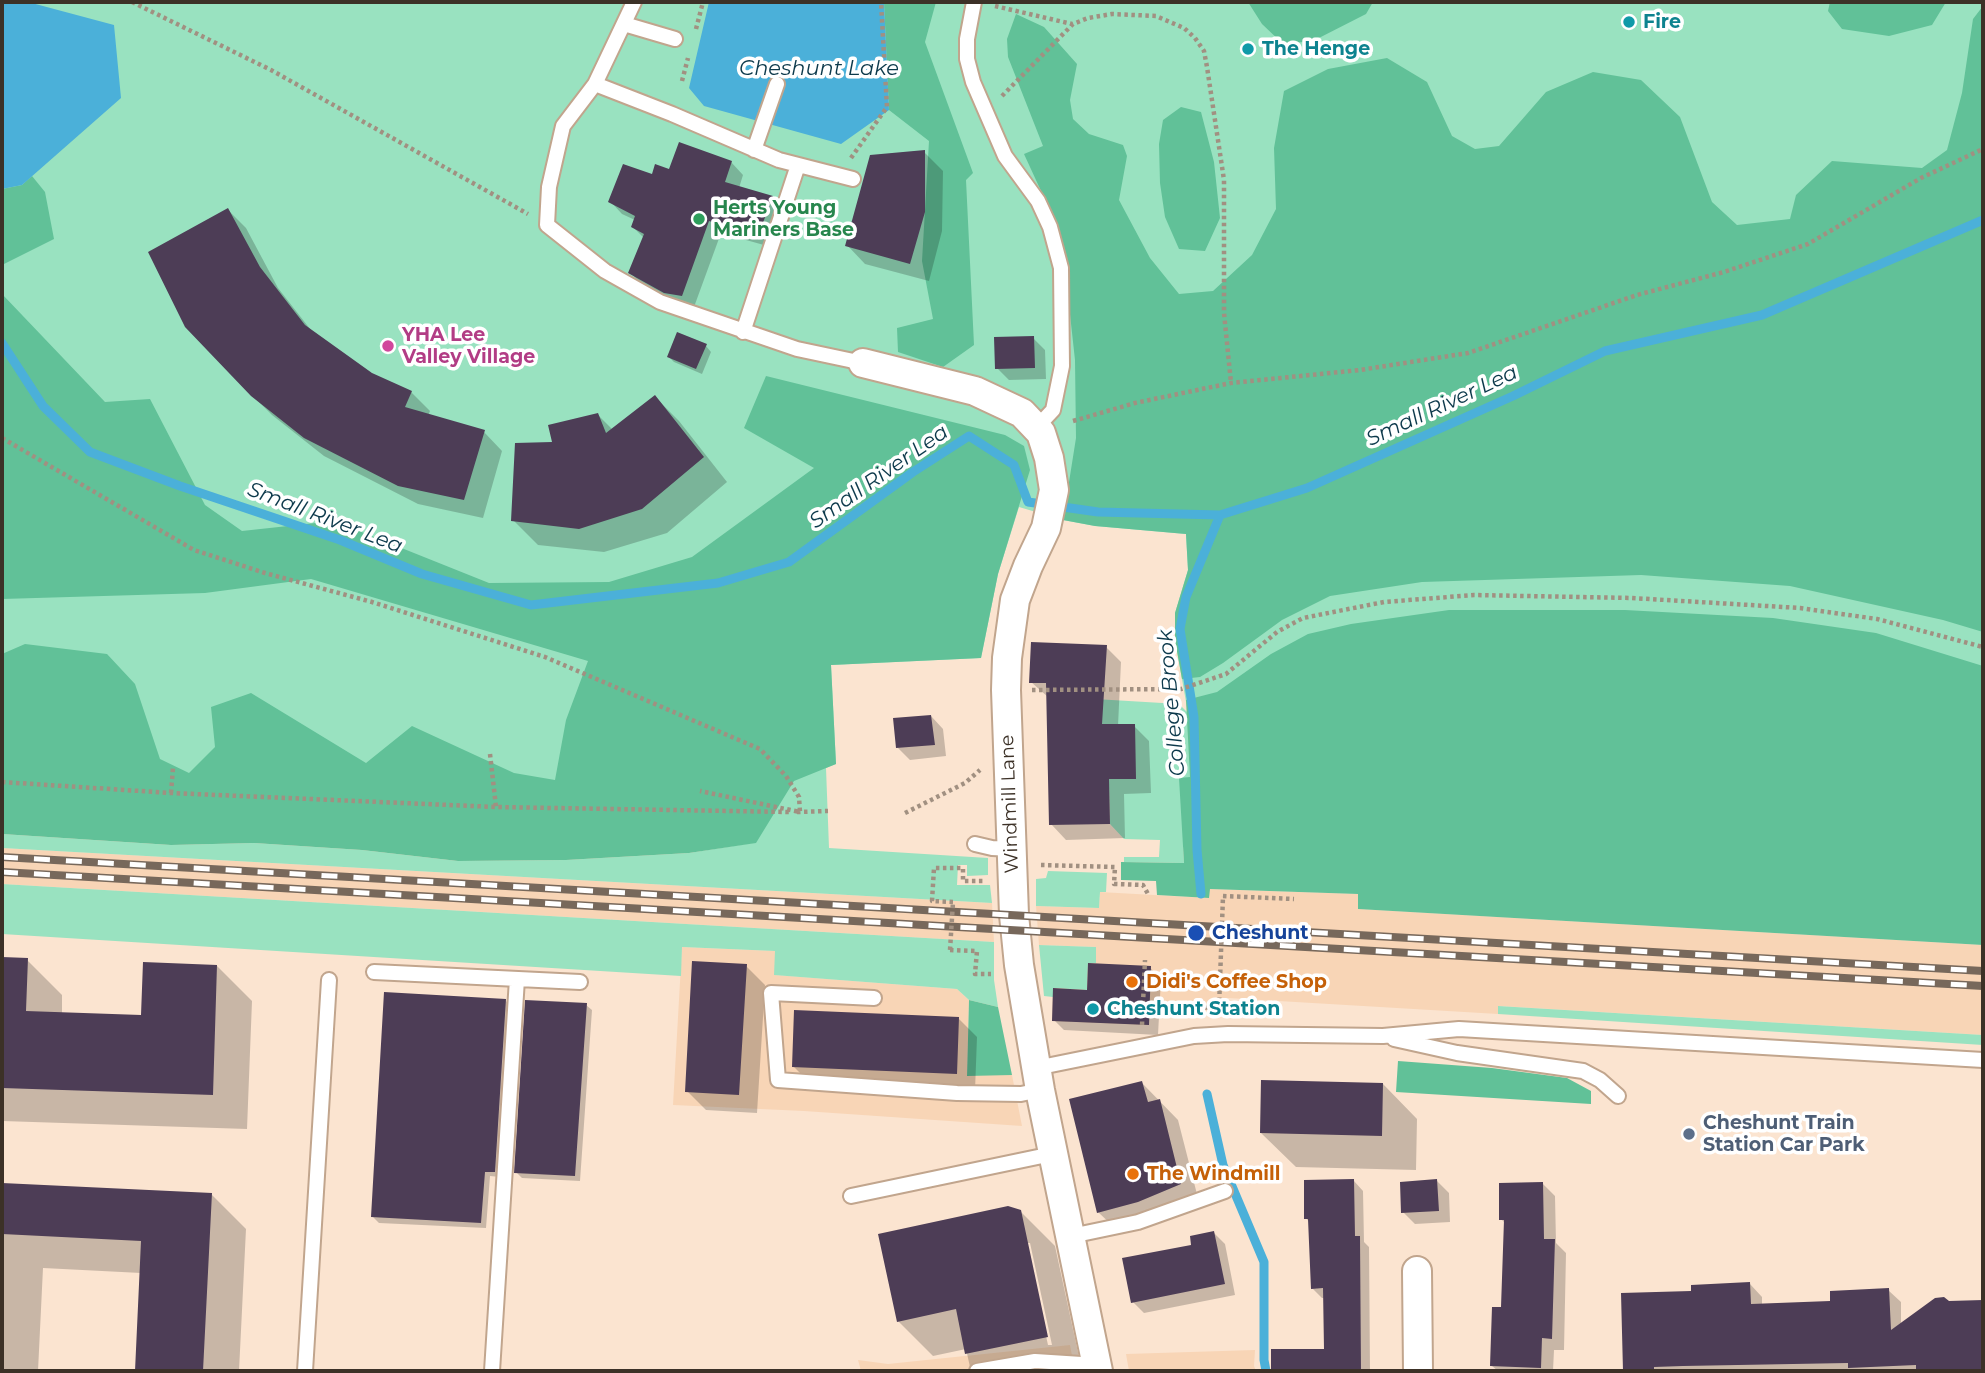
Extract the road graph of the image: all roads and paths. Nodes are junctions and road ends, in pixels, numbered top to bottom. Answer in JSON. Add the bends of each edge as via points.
{"nodes":[{"id":1,"x":132,"y":2,"type":"edge"},
{"id":2,"x":634,"y":2,"type":"edge"},
{"id":3,"x":881,"y":2,"type":"edge"},
{"id":4,"x":981,"y":3,"type":"edge"},
{"id":5,"x":624,"y":24,"type":"junction"},
{"id":6,"x":1073,"y":24,"type":"junction"},
{"id":7,"x":675,"y":40,"type":"dead end"},
{"id":8,"x":595,"y":84,"type":"junction"},
{"id":9,"x":777,"y":84,"type":"dead end"},
{"id":10,"x":986,"y":112,"type":"junction"},
{"id":11,"x":1983,"y":149,"type":"edge"},
{"id":12,"x":754,"y":150,"type":"junction"},
{"id":13,"x":799,"y":165,"type":"junction"},
{"id":14,"x":838,"y":176,"type":"junction"},
{"id":15,"x":853,"y":179,"type":"dead end"},
{"id":16,"x":547,"y":225,"type":"junction"},
{"id":17,"x":743,"y":332,"type":"junction"},
{"id":18,"x":863,"y":363,"type":"joint"},
{"id":19,"x":1231,"y":383,"type":"junction"},
{"id":20,"x":1039,"y":430,"type":"junction"},
{"id":21,"x":2,"y":438,"type":"edge"},
{"id":22,"x":1983,"y":647,"type":"edge"},
{"id":23,"x":1006,"y":690,"type":"junction"},
{"id":24,"x":1007,"y":726,"type":"junction"},
{"id":25,"x":490,"y":754,"type":"dead end"},
{"id":26,"x":173,"y":768,"type":"dead end"},
{"id":27,"x":2,"y":782,"type":"edge"},
{"id":28,"x":700,"y":791,"type":"dead end"},
{"id":29,"x":171,"y":793,"type":"junction"},
{"id":30,"x":496,"y":807,"type":"junction"},
{"id":31,"x":828,"y":811,"type":"dead end"},
{"id":32,"x":800,"y":812,"type":"junction"},
{"id":33,"x":905,"y":813,"type":"dead end"},
{"id":34,"x":975,"y":844,"type":"dead end"},
{"id":35,"x":1021,"y":857,"type":"junction"},
{"id":36,"x":995,"y":881,"type":"dead end"},
{"id":37,"x":1148,"y":894,"type":"dead end"},
{"id":38,"x":1294,"y":899,"type":"dead end"},
{"id":39,"x":1145,"y":960,"type":"dead end"},
{"id":40,"x":374,"y":972,"type":"dead end"},
{"id":41,"x":995,"y":975,"type":"dead end"},
{"id":42,"x":517,"y":979,"type":"junction"},
{"id":43,"x":329,"y":980,"type":"dead end"},
{"id":44,"x":580,"y":982,"type":"dead end"},
{"id":45,"x":874,"y":998,"type":"dead end"},
{"id":46,"x":1142,"y":1006,"type":"junction"},
{"id":47,"x":1142,"y":1029,"type":"dead end"},
{"id":48,"x":1383,"y":1036,"type":"junction"},
{"id":49,"x":1983,"y":1060,"type":"edge"},
{"id":50,"x":1038,"y":1079,"type":"junction"},
{"id":51,"x":1618,"y":1096,"type":"dead end"},
{"id":52,"x":1052,"y":1153,"type":"junction"},
{"id":53,"x":1225,"y":1191,"type":"dead end"},
{"id":54,"x":851,"y":1196,"type":"dead end"},
{"id":55,"x":1070,"y":1236,"type":"junction"},
{"id":56,"x":1417,"y":1271,"type":"dead end"},
{"id":57,"x":1098,"y":1368,"type":"edge"},
{"id":58,"x":304,"y":1371,"type":"edge"},
{"id":59,"x":492,"y":1371,"type":"edge"},
{"id":60,"x":976,"y":1371,"type":"edge"},
{"id":61,"x":1418,"y":1371,"type":"edge"}],
"edges":[{"from":1,"to":16,"type":"path","via":[[271,70]]},
{"from":2,"to":5,"type":"lane"},
{"from":3,"to":14,"type":"path","via":[[887,107]]},
{"from":4,"to":6,"type":"path"},
{"from":4,"to":10,"type":"lane","via":[[967,39],[967,60]]},
{"from":5,"to":7,"type":"lane"},
{"from":5,"to":8,"type":"lane"},
{"from":6,"to":10,"type":"path"},
{"from":6,"to":19,"type":"path","via":[[1112,13],[1156,16],[1184,28],[1204,51],[1224,180],[1224,313]]},
{"from":8,"to":12,"type":"lane"},
{"from":8,"to":16,"type":"lane","via":[[564,126],[549,187]]},
{"from":9,"to":12,"type":"lane"},
{"from":10,"to":20,"type":"lane","via":[[1006,156],[1038,201],[1062,268],[1062,366],[1053,410]]},
{"from":11,"to":19,"type":"path","via":[[1921,178],[1808,244],[1637,295],[1468,353],[1372,369]]},
{"from":12,"to":13,"type":"lane"},
{"from":13,"to":14,"type":"lane"},
{"from":13,"to":17,"type":"lane"},
{"from":14,"to":15,"type":"lane"},
{"from":16,"to":17,"type":"lane","via":[[605,271],[660,302]]},
{"from":17,"to":18,"type":"lane"},
{"from":18,"to":20,"type":"street","via":[[975,391],[1022,413]]},
{"from":19,"to":20,"type":"path"},
{"from":20,"to":23,"type":"street","name":"Windmill Lane","via":[[1054,490],[1046,528],[1016,600]]},
{"from":21,"to":32,"type":"path","via":[[194,550],[545,657],[760,749],[786,776],[799,797]]},
{"from":22,"to":23,"type":"path","via":[[1877,619],[1800,608],[1474,595],[1384,602],[1303,618],[1276,632],[1226,674],[1181,689]]},
{"from":23,"to":24,"type":"street","name":"Windmill Lane"},
{"from":24,"to":33,"type":"path","via":[[987,764],[965,783]]},
{"from":24,"to":35,"type":"street","name":"Windmill Lane"},
{"from":25,"to":30,"type":"path"},
{"from":26,"to":29,"type":"path"},
{"from":27,"to":29,"type":"path"},
{"from":28,"to":32,"type":"path"},
{"from":29,"to":30,"type":"path"},
{"from":30,"to":32,"type":"path"},
{"from":31,"to":32,"type":"path"},
{"from":34,"to":35,"type":"lane"},
{"from":35,"to":37,"type":"path","via":[[1115,867],[1114,884],[1143,885]]},
{"from":35,"to":50,"type":"street","name":"Windmill Lane","via":[[1018,959]]},
{"from":36,"to":41,"type":"path","bridge":true,"via":[[962,881],[963,869],[934,868],[932,901],[953,902],[950,950],[977,951],[975,974]]},
{"from":38,"to":46,"type":"path","bridge":true,"via":[[1223,897],[1219,1008]]},
{"from":39,"to":46,"type":"path"},
{"from":40,"to":42,"type":"lane"},
{"from":42,"to":44,"type":"lane"},
{"from":42,"to":59,"type":"lane"},
{"from":43,"to":58,"type":"lane"},
{"from":45,"to":50,"type":"lane","via":[[771,993],[778,1080],[1021,1094]]},
{"from":46,"to":47,"type":"path"},
{"from":48,"to":49,"type":"lane","via":[[1459,1029]]},
{"from":48,"to":50,"type":"lane","via":[[1194,1036]]},
{"from":48,"to":51,"type":"lane","via":[[1457,1053],[1583,1071]]},
{"from":50,"to":52,"type":"street","name":"Windmill Lane"},
{"from":52,"to":54,"type":"lane"},
{"from":52,"to":55,"type":"street","name":"Windmill Lane"},
{"from":53,"to":55,"type":"lane","via":[[1138,1222]]},
{"from":55,"to":57,"type":"street","name":"Windmill Lane"},
{"from":56,"to":61,"type":"street"},
{"from":57,"to":60,"type":"lane","via":[[1035,1360]]}]}
